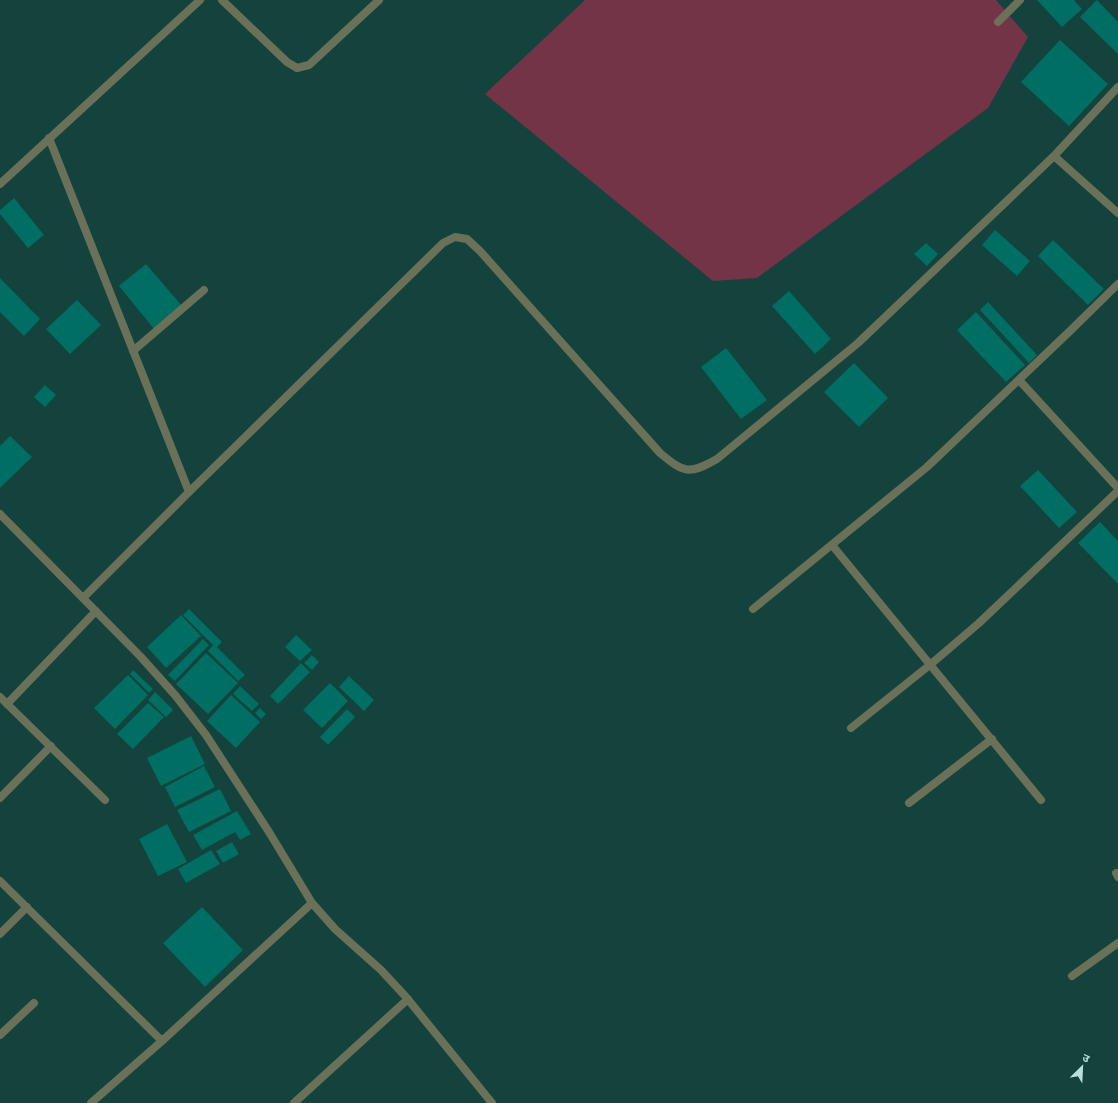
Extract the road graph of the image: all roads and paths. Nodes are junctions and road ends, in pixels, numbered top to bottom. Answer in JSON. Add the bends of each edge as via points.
{"nodes":[{"id":1,"x":200,"y":0,"type":"edge"},
{"id":2,"x":222,"y":0,"type":"edge"},
{"id":3,"x":379,"y":0,"type":"edge"},
{"id":4,"x":1020,"y":0,"type":"edge"},
{"id":5,"x":998,"y":22,"type":"dead end"},
{"id":6,"x":1118,"y":87,"type":"edge"},
{"id":7,"x":49,"y":138,"type":"junction"},
{"id":8,"x":1054,"y":156,"type":"junction"},
{"id":9,"x":0,"y":184,"type":"edge"},
{"id":10,"x":1118,"y":213,"type":"edge"},
{"id":11,"x":1118,"y":284,"type":"edge"},
{"id":12,"x":204,"y":290,"type":"dead end"},
{"id":13,"x":133,"y":351,"type":"junction"},
{"id":14,"x":1019,"y":380,"type":"junction"},
{"id":15,"x":1118,"y":488,"type":"edge"},
{"id":16,"x":1118,"y":491,"type":"edge"},
{"id":17,"x":189,"y":492,"type":"junction"},
{"id":18,"x":0,"y":514,"type":"edge"},
{"id":19,"x":832,"y":545,"type":"junction"},
{"id":20,"x":83,"y":598,"type":"junction"},
{"id":21,"x":753,"y":609,"type":"dead end"},
{"id":22,"x":96,"y":611,"type":"junction"},
{"id":23,"x":931,"y":664,"type":"junction"},
{"id":24,"x":0,"y":697,"type":"edge"},
{"id":25,"x":7,"y":704,"type":"junction"},
{"id":26,"x":851,"y":728,"type":"dead end"},
{"id":27,"x":992,"y":739,"type":"junction"},
{"id":28,"x":50,"y":746,"type":"junction"},
{"id":29,"x":0,"y":798,"type":"edge"},
{"id":30,"x":105,"y":800,"type":"dead end"},
{"id":31,"x":1041,"y":800,"type":"dead end"},
{"id":32,"x":909,"y":803,"type":"dead end"},
{"id":33,"x":0,"y":881,"type":"edge"},
{"id":34,"x":312,"y":903,"type":"junction"},
{"id":35,"x":27,"y":907,"type":"junction"},
{"id":36,"x":0,"y":934,"type":"edge"},
{"id":37,"x":1118,"y":943,"type":"edge"},
{"id":38,"x":1072,"y":976,"type":"dead end"},
{"id":39,"x":408,"y":999,"type":"junction"},
{"id":40,"x":34,"y":1003,"type":"dead end"},
{"id":41,"x":0,"y":1035,"type":"edge"},
{"id":42,"x":162,"y":1041,"type":"junction"},
{"id":43,"x":91,"y":1103,"type":"edge"},
{"id":44,"x":294,"y":1103,"type":"edge"},
{"id":45,"x":492,"y":1103,"type":"edge"}],
"edges":[{"from":1,"to":7,"type":"street"},
{"from":2,"to":3,"type":"street","via":[[287,62],[298,68],[309,65]]},
{"from":4,"to":5,"type":"street"},
{"from":6,"to":8,"type":"street"},
{"from":7,"to":9,"type":"street"},
{"from":7,"to":13,"type":"street"},
{"from":8,"to":10,"type":"street"},
{"from":8,"to":17,"type":"street","via":[[858,343],[717,459],[701,468],[687,471],[660,453],[480,251],[467,240],[455,237],[443,243]]},
{"from":11,"to":14,"type":"street"},
{"from":12,"to":13,"type":"street"},
{"from":13,"to":17,"type":"street"},
{"from":14,"to":15,"type":"street"},
{"from":14,"to":19,"type":"street","via":[[927,467]]},
{"from":16,"to":23,"type":"street","via":[[979,623]]},
{"from":17,"to":20,"type":"street"},
{"from":18,"to":20,"type":"street"},
{"from":19,"to":21,"type":"street"},
{"from":19,"to":23,"type":"street"},
{"from":20,"to":22,"type":"street"},
{"from":22,"to":25,"type":"street"},
{"from":22,"to":34,"type":"street","via":[[170,689],[206,735],[270,832]]},
{"from":23,"to":26,"type":"street"},
{"from":23,"to":27,"type":"street"},
{"from":24,"to":25,"type":"street"},
{"from":25,"to":28,"type":"street"},
{"from":27,"to":31,"type":"street"},
{"from":27,"to":32,"type":"street"},
{"from":28,"to":29,"type":"street"},
{"from":28,"to":30,"type":"street"},
{"from":33,"to":35,"type":"street"},
{"from":34,"to":39,"type":"street","via":[[335,929],[381,970]]},
{"from":34,"to":42,"type":"street"},
{"from":35,"to":36,"type":"street"},
{"from":35,"to":42,"type":"street"},
{"from":37,"to":38,"type":"street"},
{"from":39,"to":44,"type":"street"},
{"from":39,"to":45,"type":"street"},
{"from":40,"to":41,"type":"street"},
{"from":42,"to":43,"type":"street"}]}
